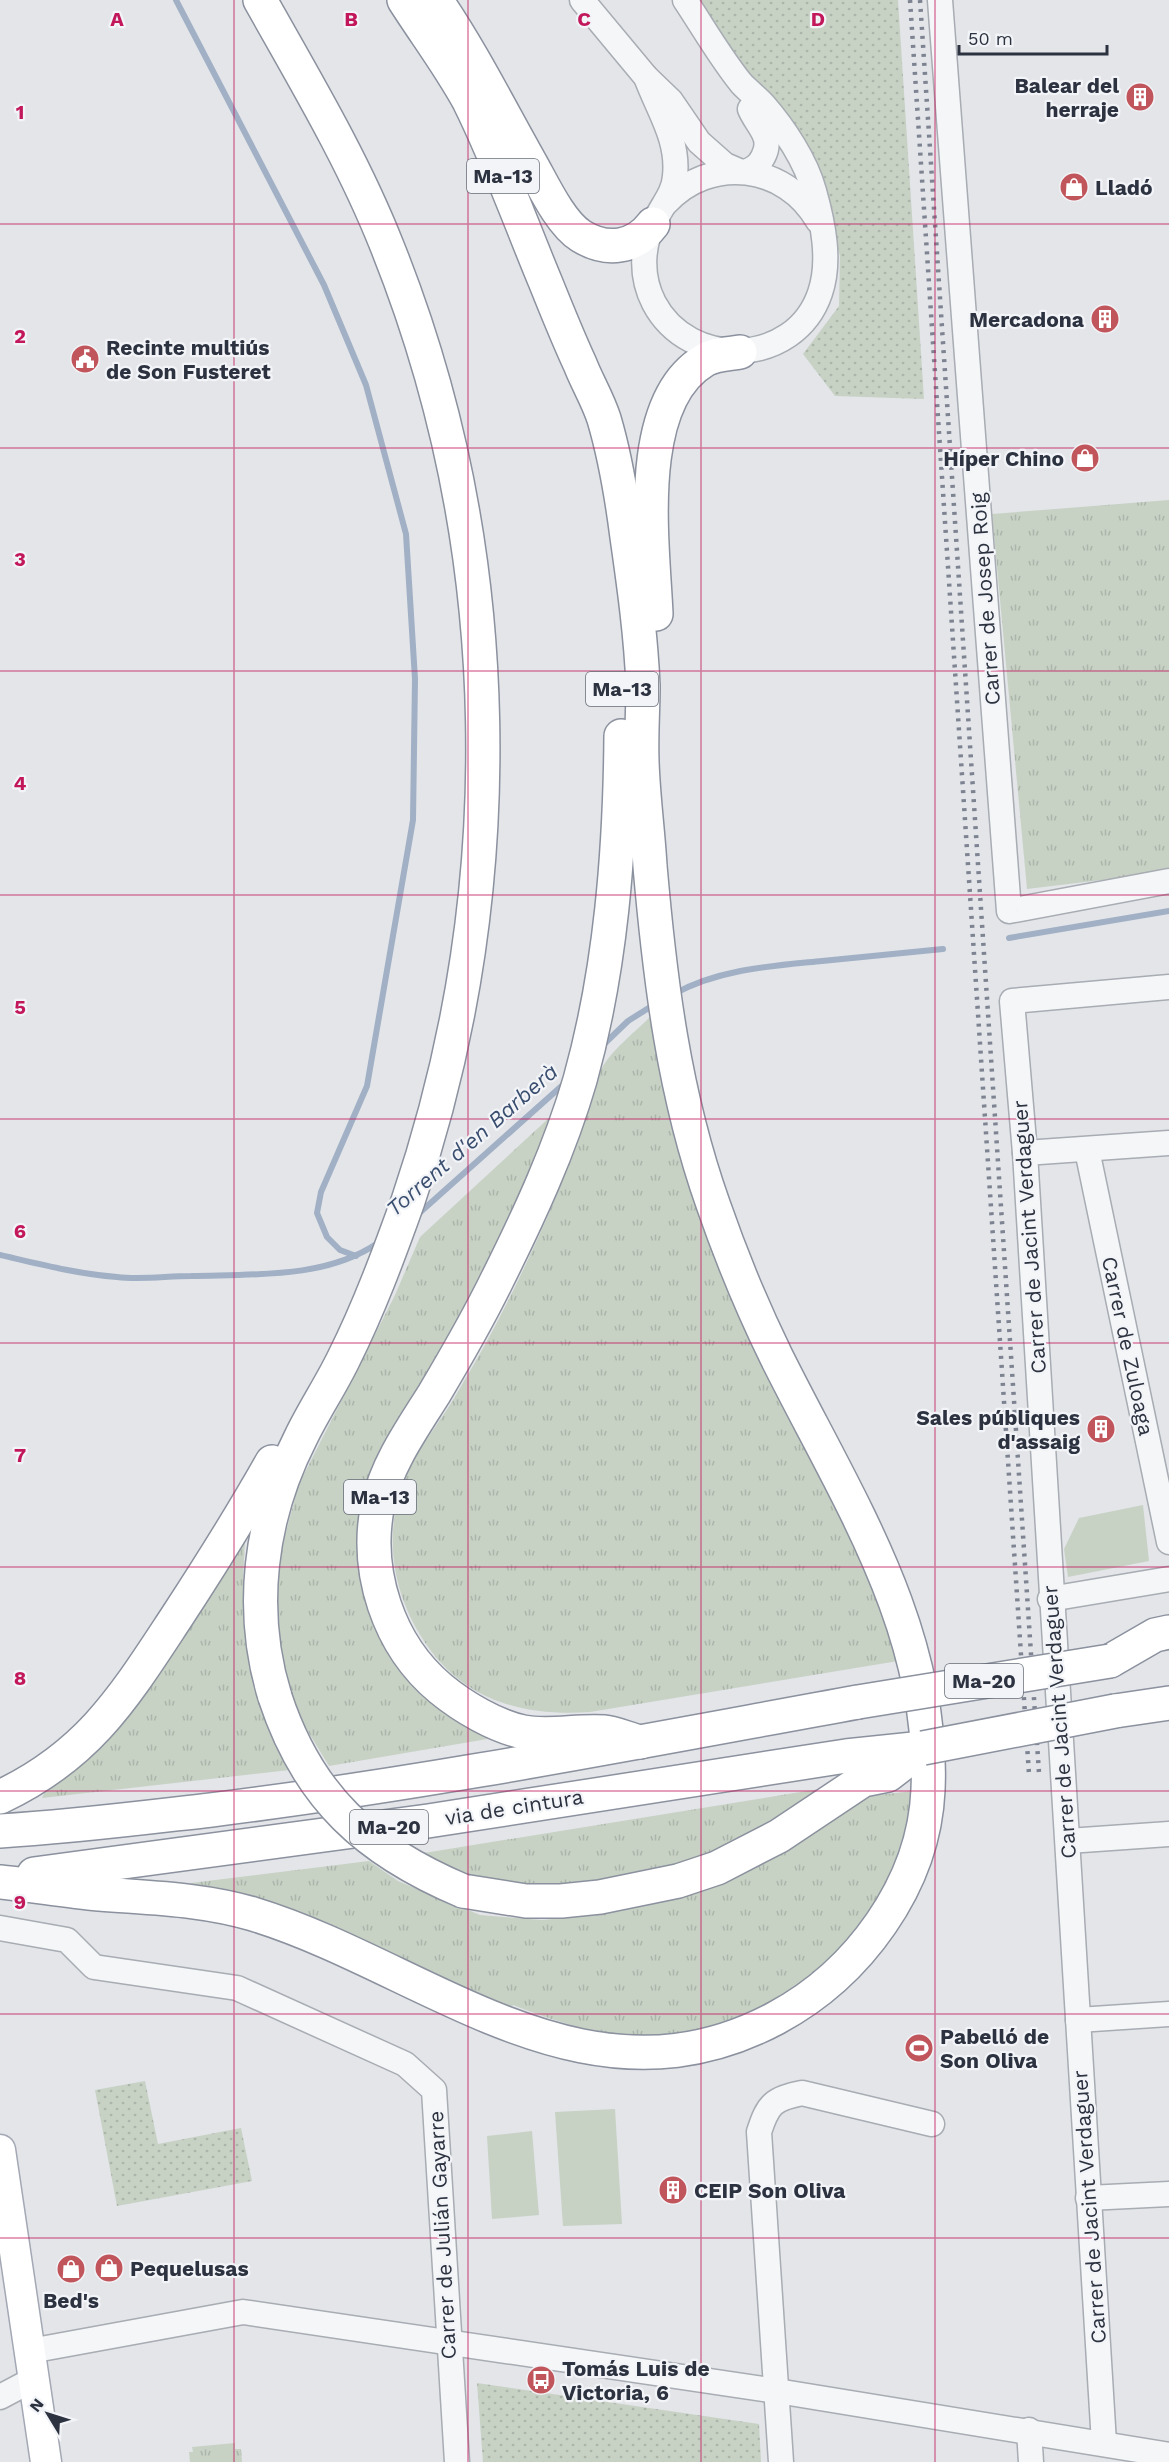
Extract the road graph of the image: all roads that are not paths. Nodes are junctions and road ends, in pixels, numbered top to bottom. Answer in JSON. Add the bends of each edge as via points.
{"nodes":[{"id":1,"x":260,"y":0,"type":"edge"},
{"id":2,"x":404,"y":0,"type":"edge"},
{"id":3,"x":436,"y":0,"type":"edge"},
{"id":4,"x":582,"y":0,"type":"edge"},
{"id":5,"x":685,"y":0,"type":"edge"},
{"id":6,"x":939,"y":0,"type":"edge"},
{"id":7,"x":646,"y":77,"type":"junction"},
{"id":8,"x":741,"y":84,"type":"junction"},
{"id":9,"x":742,"y":171,"type":"junction"},
{"id":10,"x":658,"y":214,"type":"junction"},
{"id":11,"x":822,"y":231,"type":"junction"},
{"id":12,"x":740,"y":352,"type":"junction"},
{"id":13,"x":579,"y":364,"type":"junction"},
{"id":14,"x":641,"y":758,"type":"junction"},
{"id":15,"x":1169,"y":881,"type":"edge"},
{"id":16,"x":1169,"y":987,"type":"edge"},
{"id":17,"x":1169,"y":1143,"type":"edge"},
{"id":18,"x":1087,"y":1150,"type":"junction"},
{"id":19,"x":1025,"y":1154,"type":"junction"},
{"id":20,"x":385,"y":1259,"type":"junction"},
{"id":21,"x":1169,"y":1542,"type":"edge"},
{"id":22,"x":1169,"y":1579,"type":"edge"},
{"id":23,"x":1050,"y":1599,"type":"junction"},
{"id":24,"x":1169,"y":1632,"type":"edge"},
{"id":25,"x":1169,"y":1653,"type":"edge"},
{"id":26,"x":1110,"y":1661,"type":"junction"},
{"id":27,"x":1169,"y":1702,"type":"edge"},
{"id":28,"x":640,"y":1742,"type":"junction"},
{"id":29,"x":923,"y":1748,"type":"junction"},
{"id":30,"x":0,"y":1797,"type":"edge"},
{"id":31,"x":0,"y":1831,"type":"edge"},
{"id":32,"x":1169,"y":1834,"type":"edge"},
{"id":33,"x":1068,"y":1841,"type":"junction"},
{"id":34,"x":0,"y":1881,"type":"edge"},
{"id":35,"x":0,"y":1928,"type":"edge"},
{"id":36,"x":1169,"y":2014,"type":"edge"},
{"id":37,"x":1077,"y":2020,"type":"junction"},
{"id":38,"x":932,"y":2124,"type":"dead end"},
{"id":39,"x":0,"y":2150,"type":"edge"},
{"id":40,"x":1169,"y":2194,"type":"edge"},
{"id":41,"x":1088,"y":2198,"type":"junction"},
{"id":42,"x":8,"y":2243,"type":"edge"},
{"id":43,"x":449,"y":2344,"type":"junction"},
{"id":44,"x":32,"y":2365,"type":"junction"},
{"id":45,"x":777,"y":2391,"type":"junction"},
{"id":46,"x":0,"y":2397,"type":"edge"},
{"id":47,"x":1029,"y":2430,"type":"junction"},
{"id":48,"x":1104,"y":2443,"type":"junction"},
{"id":49,"x":1169,"y":2455,"type":"edge"},
{"id":50,"x":46,"y":2462,"type":"edge"},
{"id":51,"x":457,"y":2462,"type":"edge"},
{"id":52,"x":781,"y":2462,"type":"edge"},
{"id":53,"x":1031,"y":2462,"type":"edge"}],
"edges":[{"from":1,"to":20,"type":"highway","via":[[327,119],[386,244],[417,330],[447,437],[466,532],[480,634],[484,747],[481,837],[471,937],[454,1037],[408,1200]]},
{"from":2,"to":13,"type":"highway","number":"Ma-13","via":[[466,95]]},
{"from":3,"to":10,"type":"highway","via":[[555,206],[579,235],[613,246],[628,245],[641,239]]},
{"from":4,"to":7,"type":"street"},
{"from":5,"to":8,"type":"street"},
{"from":6,"to":15,"type":"street","name":"Carrer de Josep Roig","via":[[1009,911]]},
{"from":7,"to":9,"type":"street","via":[[671,101],[705,149]]},
{"from":7,"to":10,"type":"street","via":[[675,150],[674,183]]},
{"from":8,"to":9,"type":"street","via":[[767,140],[759,164]]},
{"from":8,"to":11,"type":"street","via":[[764,104],[804,166],[815,193]]},
{"from":9,"to":10,"type":"street","via":[[701,177],[682,188]]},
{"from":9,"to":11,"type":"street","via":[[763,175],[787,187],[809,207]]},
{"from":10,"to":12,"type":"street","via":[[645,246],[645,275],[662,317],[697,344]]},
{"from":11,"to":12,"type":"street","via":[[826,270],[815,306],[783,339]]},
{"from":12,"to":14,"type":"highway","via":[[714,356],[697,366],[681,382],[665,410],[652,487],[657,706]]},
{"from":13,"to":14,"type":"highway","via":[[604,416],[626,530],[643,686]]},
{"from":13,"to":28,"type":"highway","number":"Ma-13","via":[[622,679],[614,879],[595,1015],[567,1119],[526,1217],[482,1310],[389,1470],[376,1521],[376,1569],[386,1610],[406,1649],[432,1681],[462,1704],[523,1732],[606,1732]]},
{"from":14,"to":34,"type":"highway","via":[[660,974],[691,1134],[723,1233],[778,1360],[873,1544],[909,1640],[925,1722],[928,1797],[913,1861],[897,1896],[857,1955],[802,2003],[735,2036],[700,2045],[626,2051],[556,2041],[519,2030],[291,1927],[247,1912],[183,1900]]},
{"from":16,"to":19,"type":"street","name":"Carrer de Jacint Verdaguer","via":[[1012,1001]]},
{"from":17,"to":18,"type":"street"},
{"from":18,"to":19,"type":"street"},
{"from":18,"to":21,"type":"street","name":"Carrer de Zuloaga"},
{"from":19,"to":23,"type":"street","name":"Carrer de Jacint Verdaguer"},
{"from":20,"to":29,"type":"highway","bridge":true,"via":[[344,1358],[300,1439],[271,1512],[261,1579],[260,1613],[270,1679],[294,1748],[312,1778],[364,1835],[427,1876],[463,1891],[526,1901],[600,1898],[678,1881],[746,1854],[863,1780],[888,1775]]},
{"from":20,"to":30,"type":"highway","via":[[362,1288],[234,1530],[130,1688],[74,1751],[32,1782]]},
{"from":22,"to":23,"type":"street"},
{"from":23,"to":33,"type":"street","name":"Carrer de Jacint Verdaguer"},
{"from":24,"to":26,"type":"highway","via":[[1155,1635]]},
{"from":25,"to":26,"type":"highway","number":"Ma-20"},
{"from":26,"to":28,"type":"highway","number":"Ma-20","bridge":true},
{"from":27,"to":29,"type":"highway","number":"Ma-20","bridge":true},
{"from":28,"to":31,"type":"highway","name":"via de cintura","number":"Ma-20","via":[[328,1795]]},
{"from":29,"to":34,"type":"highway","name":"via de cintura","number":"Ma-20","via":[[846,1756],[428,1821]]},
{"from":32,"to":33,"type":"street"},
{"from":33,"to":37,"type":"street","name":"Carrer de Jacint Verdaguer"},
{"from":35,"to":43,"type":"street","name":"Carrer de Julián Gayarre","via":[[67,1940],[94,1967],[237,1988],[405,2064],[434,2090]]},
{"from":36,"to":37,"type":"street"},
{"from":37,"to":41,"type":"street","name":"Carrer de Jacint Verdaguer"},
{"from":38,"to":45,"type":"street","via":[[802,2093],[785,2096],[767,2109],[759,2132]]},
{"from":39,"to":42,"type":"main road"},
{"from":40,"to":41,"type":"street"},
{"from":41,"to":48,"type":"street","name":"Carrer de Jacint Verdaguer"},
{"from":42,"to":44,"type":"main road"},
{"from":43,"to":44,"type":"street","via":[[243,2312]]},
{"from":43,"to":45,"type":"street"},
{"from":43,"to":51,"type":"street","name":"Carrer de Julián Gayarre"},
{"from":44,"to":46,"type":"street"},
{"from":44,"to":50,"type":"main road"},
{"from":45,"to":47,"type":"street"},
{"from":45,"to":52,"type":"street"},
{"from":47,"to":48,"type":"street"},
{"from":47,"to":53,"type":"street"},
{"from":48,"to":49,"type":"street"}]}
